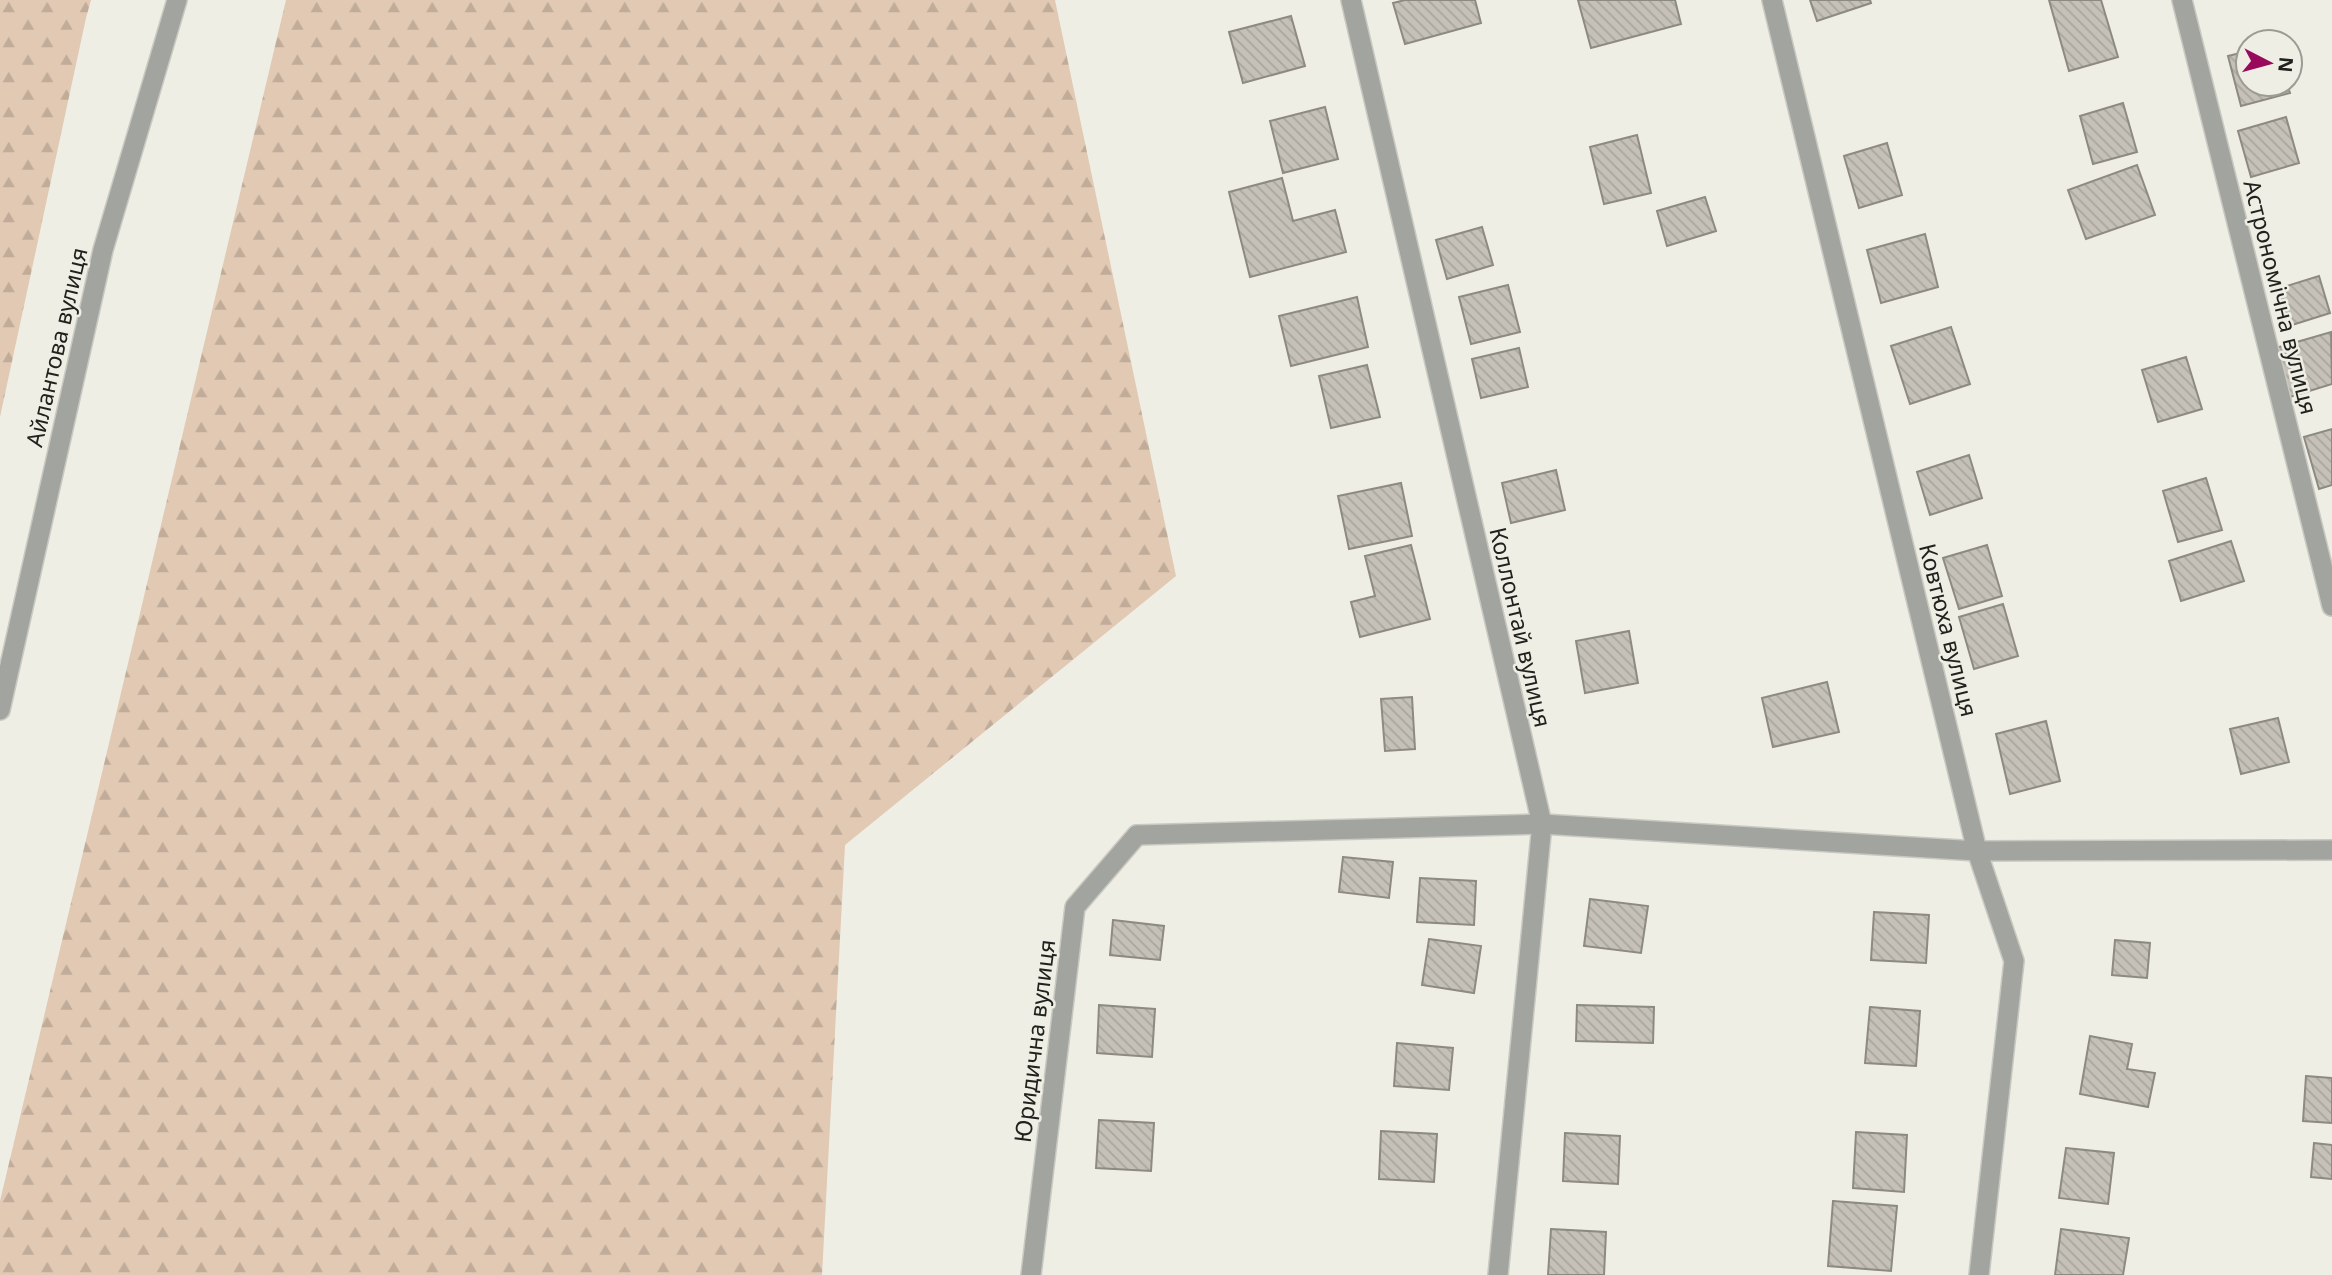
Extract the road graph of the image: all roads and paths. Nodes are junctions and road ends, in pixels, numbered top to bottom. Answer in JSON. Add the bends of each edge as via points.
{"nodes":[{"id":1,"x":177,"y":0,"type":"edge"},
{"id":2,"x":1351,"y":0,"type":"edge"},
{"id":3,"x":1772,"y":0,"type":"edge"},
{"id":4,"x":2182,"y":0,"type":"edge"},
{"id":5,"x":2332,"y":606,"type":"edge"},
{"id":6,"x":0,"y":710,"type":"edge"},
{"id":7,"x":1542,"y":824,"type":"junction"},
{"id":8,"x":2332,"y":850,"type":"edge"},
{"id":9,"x":1977,"y":851,"type":"junction"},
{"id":10,"x":1031,"y":1275,"type":"edge"},
{"id":11,"x":1498,"y":1275,"type":"edge"},
{"id":12,"x":1979,"y":1275,"type":"edge"}],
"edges":[{"from":1,"to":6,"type":"street","name":"Айлантова вулиця","via":[[103,250]]},
{"from":2,"to":7,"type":"street","name":"Коллонтай вулиця"},
{"from":3,"to":9,"type":"street","name":"Ковтюха вулиця"},
{"from":4,"to":5,"type":"street","name":"Астрономічна вулиця"},
{"from":7,"to":9,"type":"street"},
{"from":7,"to":10,"type":"street","name":"Юридична вулиця","via":[[1137,835],[1075,907]]},
{"from":7,"to":11,"type":"street","name":"Коллонтай вулиця"},
{"from":8,"to":9,"type":"street"},
{"from":9,"to":12,"type":"street","name":"Ковтюха вулиця","via":[[2014,961]]}]}
